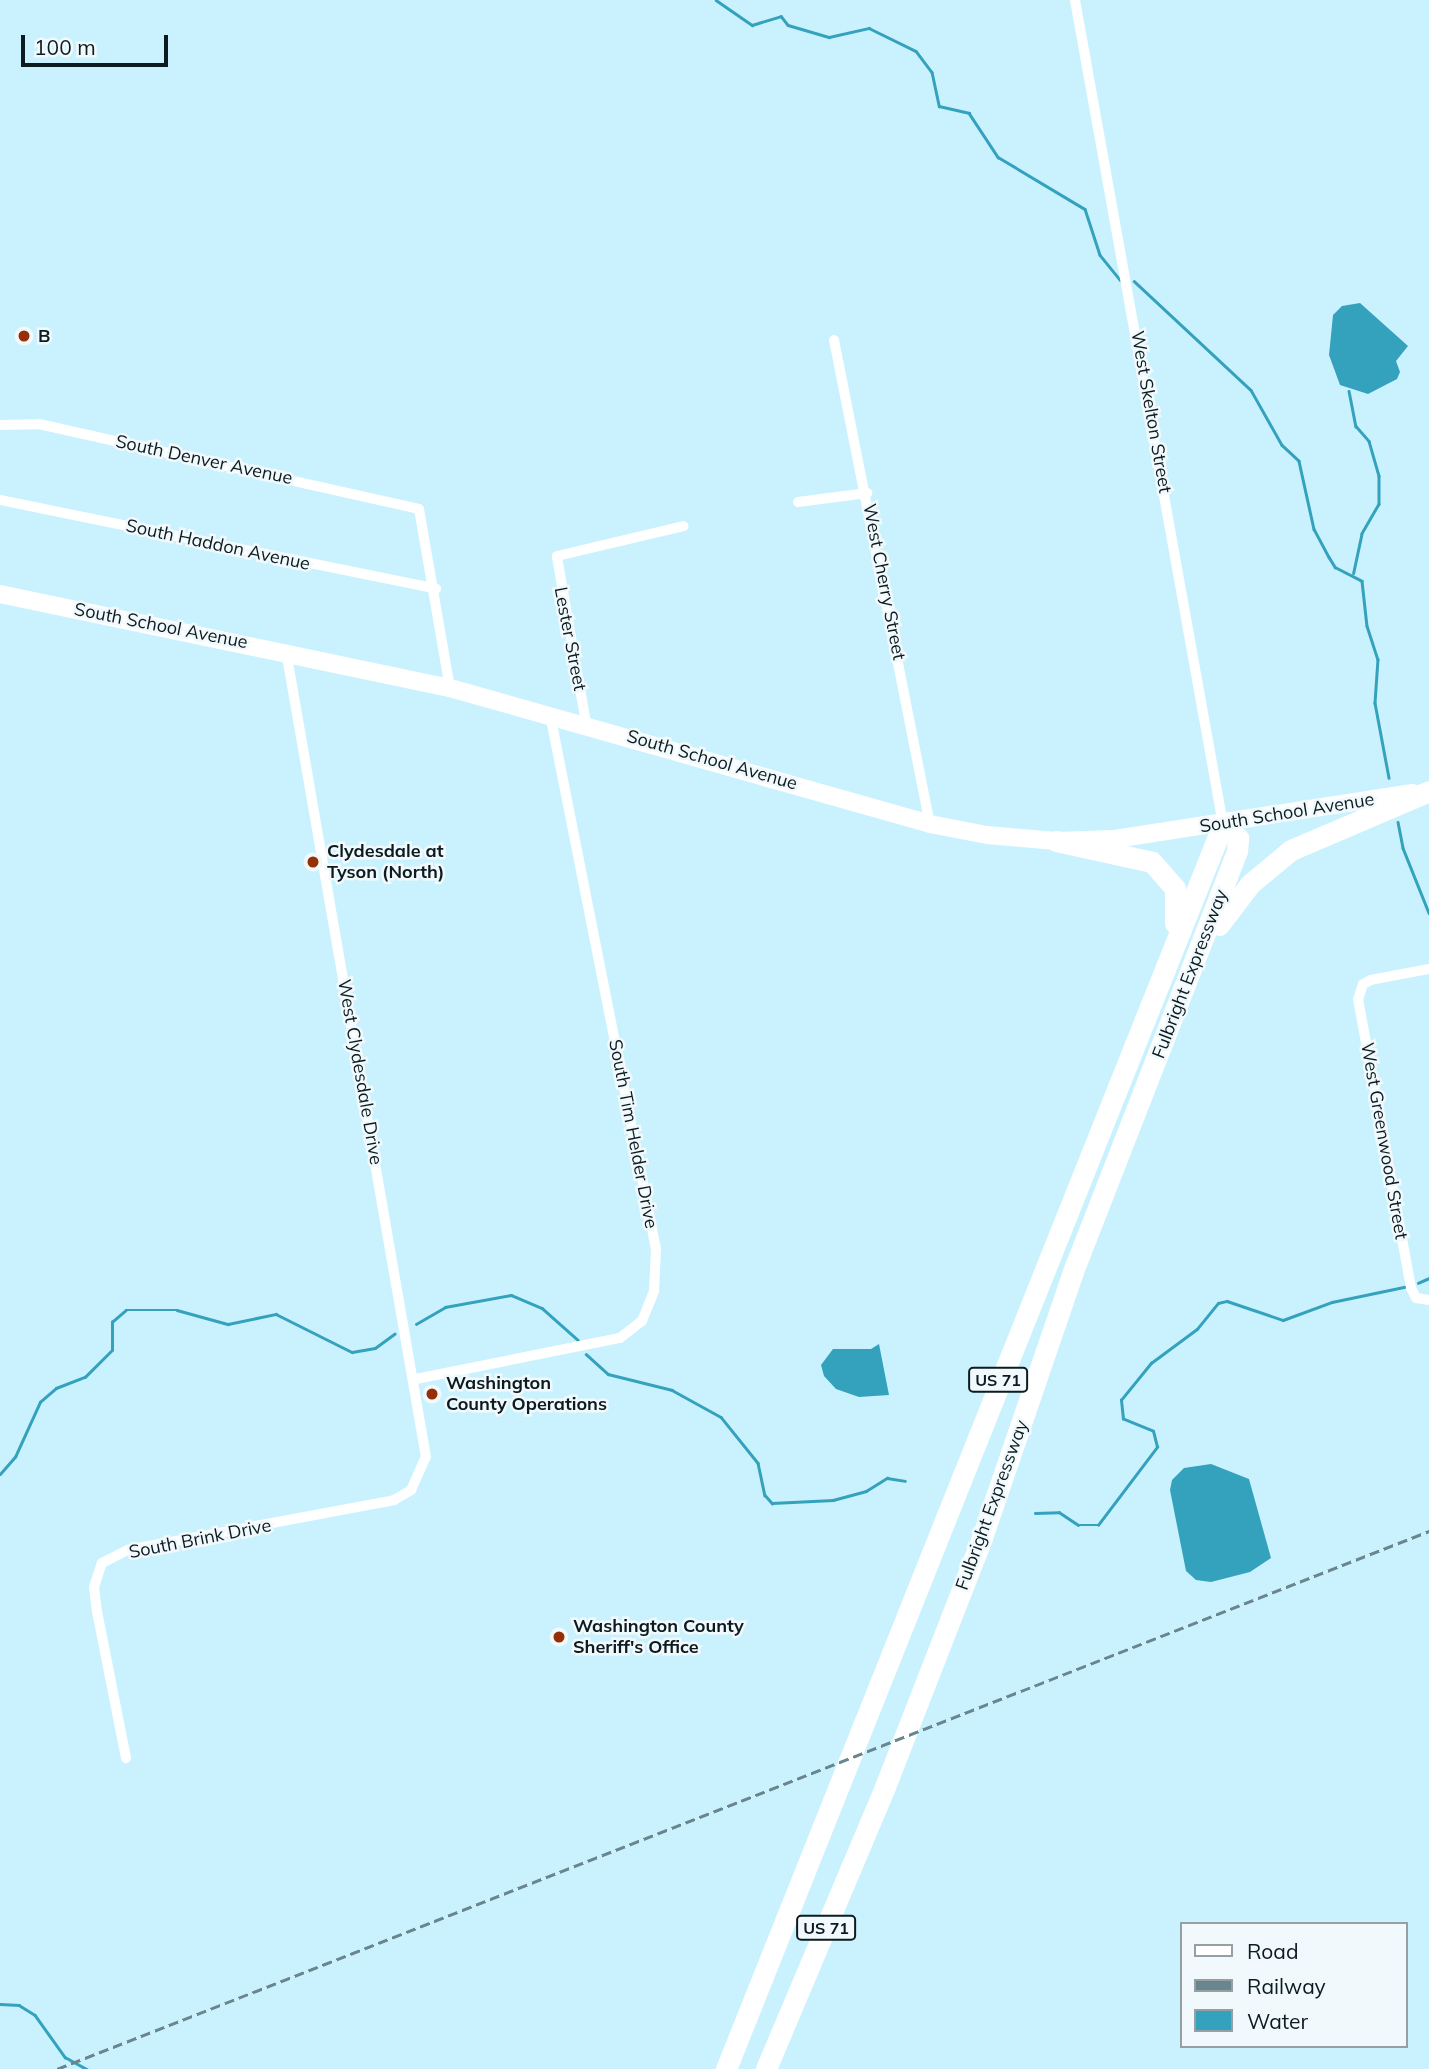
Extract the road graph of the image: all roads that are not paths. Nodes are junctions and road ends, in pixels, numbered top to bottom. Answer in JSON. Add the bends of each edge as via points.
{"nodes":[{"id":1,"x":1075,"y":0,"type":"edge"},
{"id":2,"x":834,"y":340,"type":"dead end"},
{"id":3,"x":0,"y":425,"type":"edge"},
{"id":4,"x":867,"y":493,"type":"junction"},
{"id":5,"x":0,"y":500,"type":"edge"},
{"id":6,"x":798,"y":502,"type":"dead end"},
{"id":7,"x":684,"y":526,"type":"dead end"},
{"id":8,"x":436,"y":589,"type":"junction"},
{"id":9,"x":0,"y":594,"type":"edge"},
{"id":10,"x":286,"y":651,"type":"junction"},
{"id":11,"x":450,"y":688,"type":"junction"},
{"id":12,"x":550,"y":713,"type":"junction"},
{"id":13,"x":586,"y":723,"type":"junction"},
{"id":14,"x":1429,"y":790,"type":"edge"},
{"id":15,"x":930,"y":824,"type":"junction"},
{"id":16,"x":1223,"y":824,"type":"junction"},
{"id":17,"x":1056,"y":841,"type":"junction"},
{"id":18,"x":1429,"y":969,"type":"edge"},
{"id":19,"x":1191,"y":975,"type":"junction"},
{"id":20,"x":1135,"y":1038,"type":"junction"},
{"id":21,"x":1429,"y":1300,"type":"edge"},
{"id":22,"x":416,"y":1379,"type":"junction"},
{"id":23,"x":411,"y":1490,"type":"joint"},
{"id":24,"x":126,"y":1758,"type":"dead end"},
{"id":25,"x":726,"y":2069,"type":"edge"},
{"id":26,"x":766,"y":2069,"type":"edge"}],
"edges":[{"from":1,"to":16,"type":"street","name":"West Skelton Street"},
{"from":2,"to":4,"type":"street","name":"West Cherry Street"},
{"from":3,"to":8,"type":"street","name":"South Denver Avenue","via":[[40,424],[407,503],[419,509],[425,522]]},
{"from":4,"to":6,"type":"street"},
{"from":4,"to":15,"type":"street","name":"West Cherry Street"},
{"from":5,"to":8,"type":"street","name":"South Haddon Avenue"},
{"from":7,"to":13,"type":"street","name":"Lester Street","via":[[557,555]]},
{"from":8,"to":11,"type":"street"},
{"from":9,"to":10,"type":"main road","name":"South School Avenue"},
{"from":10,"to":11,"type":"main road","name":"South School Avenue"},
{"from":10,"to":22,"type":"street","name":"West Clydesdale Drive"},
{"from":11,"to":12,"type":"main road","name":"South School Avenue"},
{"from":12,"to":13,"type":"main road","name":"South School Avenue"},
{"from":12,"to":22,"type":"street","name":"South Tim Helder Drive","via":[[656,1250],[654,1292],[642,1321],[620,1338]]},
{"from":13,"to":15,"type":"main road","name":"South School Avenue"},
{"from":14,"to":16,"type":"main road","name":"South School Avenue"},
{"from":14,"to":19,"type":"highway","via":[[1315,836],[1277,859],[1226,913]]},
{"from":15,"to":17,"type":"main road","name":"South School Avenue"},
{"from":16,"to":17,"type":"main road","name":"South School Avenue","via":[[1135,837]]},
{"from":16,"to":19,"type":"highway","name":"Fulbright Expressway","via":[[1238,838],[1237,851]]},
{"from":16,"to":20,"type":"highway","number":"US 71"},
{"from":17,"to":20,"type":"highway","via":[[1090,852],[1143,858],[1167,874],[1175,888],[1176,920]]},
{"from":18,"to":21,"type":"street","name":"West Greenwood Street","via":[[1363,984],[1360,1009],[1411,1288],[1416,1298]]},
{"from":19,"to":26,"type":"highway","name":"Fulbright Expressway","number":"US 71","via":[[1076,1263],[982,1538],[886,1787]]},
{"from":20,"to":25,"type":"highway","name":"Fulbright Expressway","number":"US 71"},
{"from":22,"to":23,"type":"street","name":"West Clydesdale Drive","via":[[426,1457]]},
{"from":23,"to":24,"type":"street","name":"South Brink Drive","via":[[374,1506],[128,1550],[102,1563],[94,1587],[97,1612]]}]}
